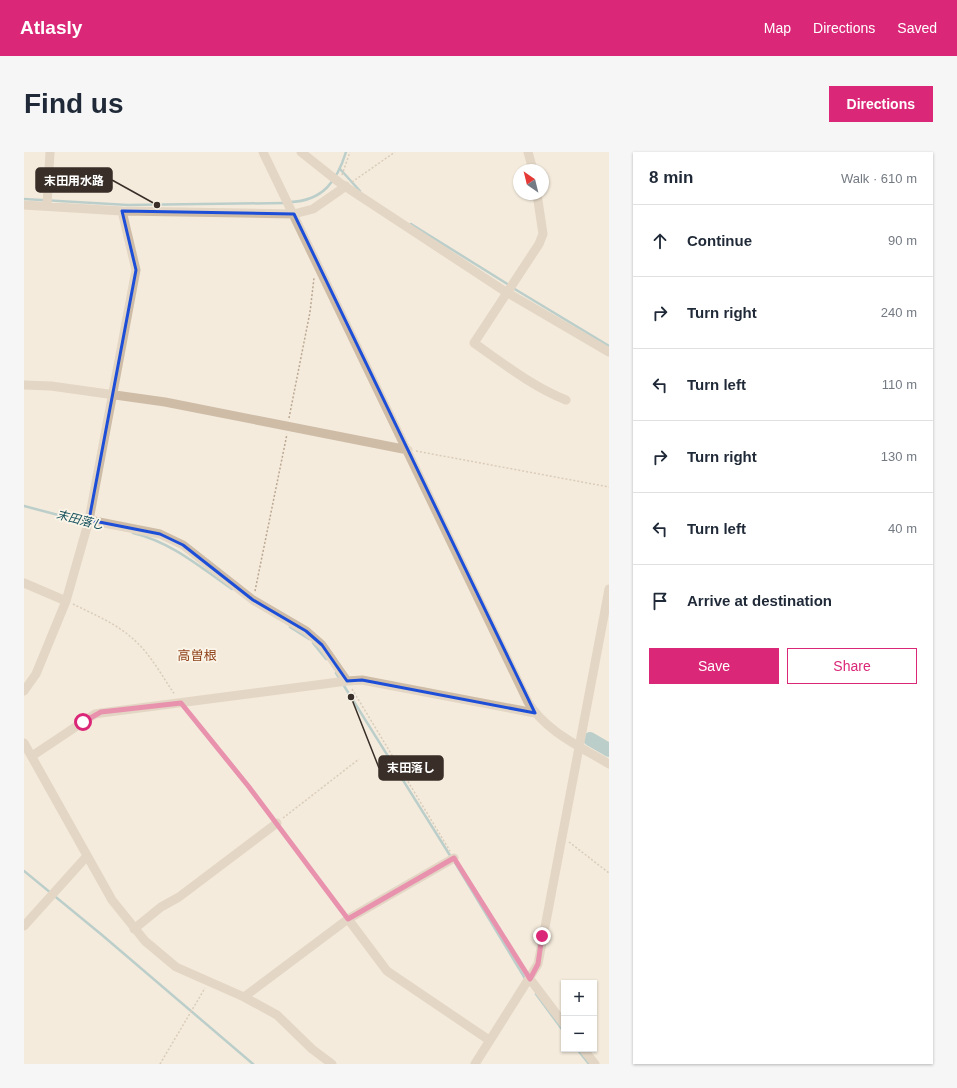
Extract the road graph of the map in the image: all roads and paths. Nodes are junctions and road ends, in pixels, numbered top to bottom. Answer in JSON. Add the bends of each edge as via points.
{"nodes":[{"id":1,"x":50,"y":152,"type":"edge"},
{"id":2,"x":263,"y":152,"type":"edge"},
{"id":3,"x":301,"y":152,"type":"edge"},
{"id":4,"x":350,"y":152,"type":"edge"},
{"id":5,"x":395,"y":152,"type":"edge"},
{"id":6,"x":528,"y":152,"type":"edge"},
{"id":7,"x":531,"y":164,"type":"edge"},
{"id":8,"x":343,"y":184,"type":"junction"},
{"id":9,"x":538,"y":200,"type":"edge"},
{"id":10,"x":24,"y":205,"type":"edge"},
{"id":11,"x":47,"y":206,"type":"junction"},
{"id":12,"x":122,"y":211,"type":"junction"},
{"id":13,"x":294,"y":214,"type":"junction"},
{"id":14,"x":314,"y":277,"type":"dead end"},
{"id":15,"x":509,"y":288,"type":"junction"},
{"id":16,"x":609,"y":352,"type":"edge"},
{"id":17,"x":24,"y":385,"type":"edge"},
{"id":18,"x":111,"y":394,"type":"junction"},
{"id":19,"x":566,"y":400,"type":"dead end"},
{"id":20,"x":288,"y":426,"type":"junction"},
{"id":21,"x":408,"y":450,"type":"junction"},
{"id":22,"x":609,"y":487,"type":"edge"},
{"id":23,"x":89,"y":520,"type":"junction"},
{"id":24,"x":24,"y":582,"type":"edge"},
{"id":25,"x":609,"y":588,"type":"edge"},
{"id":26,"x":253,"y":600,"type":"junction"},
{"id":27,"x":66,"y":601,"type":"junction"},
{"id":28,"x":347,"y":681,"type":"junction"},
{"id":29,"x":24,"y":691,"type":"edge"},
{"id":30,"x":181,"y":703,"type":"junction"},
{"id":31,"x":535,"y":713,"type":"junction"},
{"id":32,"x":24,"y":743,"type":"edge"},
{"id":33,"x":579,"y":746,"type":"junction"},
{"id":34,"x":32,"y":756,"type":"junction"},
{"id":35,"x":359,"y":759,"type":"dead end"},
{"id":36,"x":609,"y":764,"type":"edge"},
{"id":37,"x":277,"y":823,"type":"junction"},
{"id":38,"x":562,"y":836,"type":"junction"},
{"id":39,"x":86,"y":856,"type":"junction"},
{"id":40,"x":454,"y":858,"type":"junction"},
{"id":41,"x":609,"y":873,"type":"edge"},
{"id":42,"x":348,"y":919,"type":"junction"},
{"id":43,"x":24,"y":926,"type":"edge"},
{"id":44,"x":134,"y":929,"type":"junction"},
{"id":45,"x":530,"y":979,"type":"junction"},
{"id":46,"x":209,"y":981,"type":"junction"},
{"id":47,"x":244,"y":997,"type":"junction"},
{"id":48,"x":561,"y":1020,"type":"edge"},
{"id":49,"x":489,"y":1040,"type":"junction"},
{"id":50,"x":585,"y":1052,"type":"edge"},
{"id":51,"x":160,"y":1064,"type":"edge"},
{"id":52,"x":332,"y":1064,"type":"edge"},
{"id":53,"x":476,"y":1064,"type":"edge"},
{"id":54,"x":595,"y":1064,"type":"edge"}],
"edges":[{"from":1,"to":11,"type":"street"},
{"from":2,"to":13,"type":"street"},
{"from":3,"to":8,"type":"street"},
{"from":4,"to":8,"type":"path"},
{"from":5,"to":8,"type":"path"},
{"from":6,"to":7,"type":"street"},
{"from":8,"to":13,"type":"street","via":[[312,209]]},
{"from":8,"to":15,"type":"street"},
{"from":9,"to":15,"type":"street","via":[[543,234]]},
{"from":10,"to":11,"type":"street"},
{"from":11,"to":12,"type":"street"},
{"from":12,"to":13,"type":"street"},
{"from":12,"to":18,"type":"street","via":[[136,270]]},
{"from":13,"to":21,"type":"street"},
{"from":14,"to":20,"type":"path","via":[[310,312]]},
{"from":15,"to":16,"type":"street"},
{"from":15,"to":19,"type":"street","via":[[474,343],[536,385]]},
{"from":17,"to":18,"type":"street"},
{"from":18,"to":20,"type":"street"},
{"from":18,"to":23,"type":"street"},
{"from":20,"to":21,"type":"street"},
{"from":20,"to":26,"type":"path"},
{"from":21,"to":22,"type":"path"},
{"from":21,"to":31,"type":"street"},
{"from":23,"to":26,"type":"street","via":[[170,538],[183,545]]},
{"from":23,"to":27,"type":"street"},
{"from":24,"to":27,"type":"street"},
{"from":25,"to":33,"type":"street"},
{"from":26,"to":28,"type":"street","via":[[306,631],[322,645]]},
{"from":27,"to":29,"type":"street","via":[[36,674]]},
{"from":27,"to":30,"type":"path","via":[[132,637]]},
{"from":28,"to":30,"type":"street"},
{"from":28,"to":31,"type":"street","via":[[362,680]]},
{"from":28,"to":40,"type":"path"},
{"from":30,"to":34,"type":"street","via":[[95,714]]},
{"from":30,"to":37,"type":"path"},
{"from":31,"to":33,"type":"street","via":[[549,727]]},
{"from":32,"to":34,"type":"street"},
{"from":33,"to":36,"type":"street"},
{"from":33,"to":38,"type":"street"},
{"from":34,"to":39,"type":"street"},
{"from":35,"to":37,"type":"path"},
{"from":37,"to":42,"type":"path"},
{"from":37,"to":44,"type":"street"},
{"from":38,"to":41,"type":"path"},
{"from":38,"to":45,"type":"street","via":[[538,964]]},
{"from":39,"to":43,"type":"street"},
{"from":39,"to":44,"type":"street","via":[[112,900]]},
{"from":40,"to":42,"type":"street"},
{"from":40,"to":45,"type":"path"},
{"from":42,"to":47,"type":"street"},
{"from":42,"to":49,"type":"street","via":[[387,971]]},
{"from":44,"to":46,"type":"street","via":[[154,950],[176,967]]},
{"from":45,"to":48,"type":"street"},
{"from":45,"to":49,"type":"street"},
{"from":46,"to":47,"type":"street"},
{"from":46,"to":51,"type":"path"},
{"from":47,"to":52,"type":"street","via":[[277,1015],[312,1049]]},
{"from":49,"to":53,"type":"street"},
{"from":50,"to":54,"type":"street"}]}
